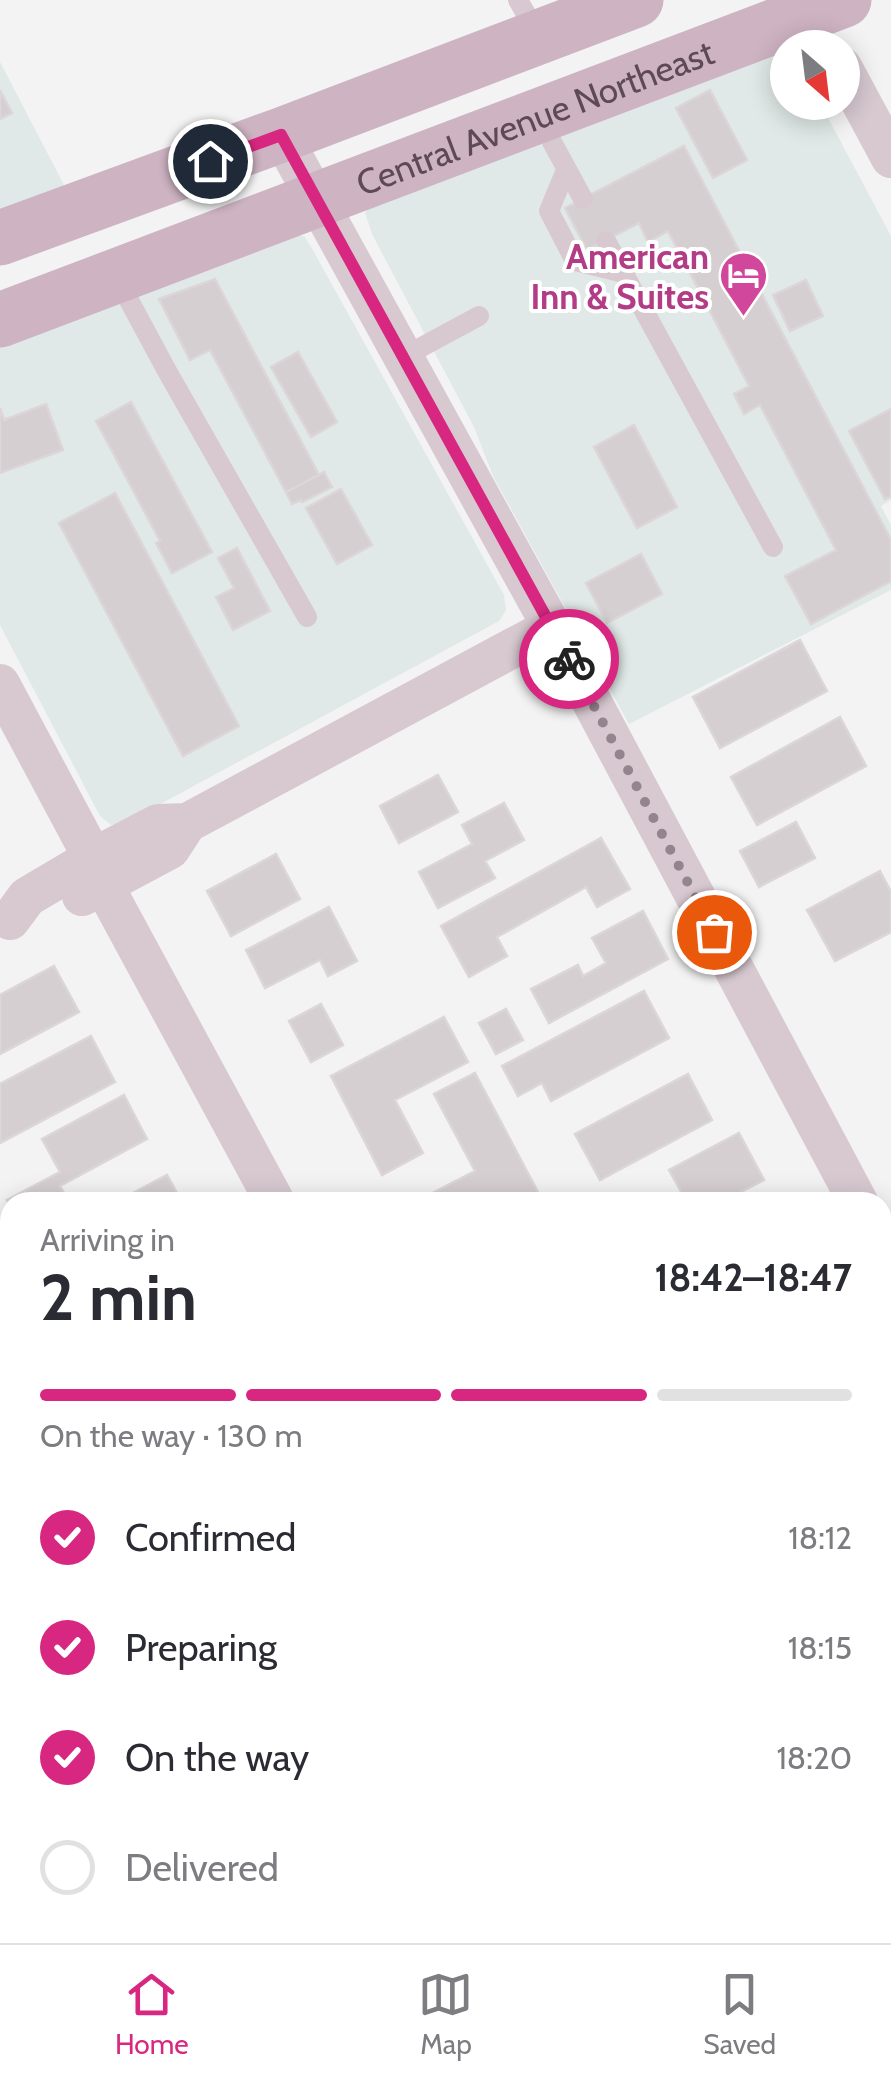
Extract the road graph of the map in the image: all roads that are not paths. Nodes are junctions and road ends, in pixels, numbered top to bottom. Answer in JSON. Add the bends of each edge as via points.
{"nodes":[{"id":1,"x":636,"y":0,"type":"edge"},
{"id":2,"x":824,"y":15,"type":"edge"},
{"id":3,"x":528,"y":18,"type":"edge"},
{"id":4,"x":860,"y":100,"type":"edge"},
{"id":5,"x":538,"y":116,"type":"junction"},
{"id":6,"x":281,"y":135,"type":"junction"},
{"id":7,"x":891,"y":158,"type":"edge"},
{"id":8,"x":566,"y":170,"type":"junction"},
{"id":9,"x":583,"y":199,"type":"dead end"},
{"id":10,"x":318,"y":201,"type":"junction"},
{"id":11,"x":0,"y":238,"type":"edge"},
{"id":12,"x":606,"y":240,"type":"dead end"},
{"id":13,"x":624,"y":273,"type":"junction"},
{"id":14,"x":116,"y":277,"type":"junction"},
{"id":15,"x":480,"y":316,"type":"dead end"},
{"id":16,"x":0,"y":320,"type":"edge"},
{"id":17,"x":403,"y":357,"type":"junction"},
{"id":18,"x":773,"y":547,"type":"dead end"},
{"id":19,"x":307,"y":617,"type":"dead end"},
{"id":20,"x":552,"y":628,"type":"junction"},
{"id":21,"x":1,"y":687,"type":"edge"},
{"id":22,"x":98,"y":872,"type":"junction"},
{"id":23,"x":5,"y":922,"type":"edge"},
{"id":24,"x":270,"y":1192,"type":"edge"},
{"id":25,"x":853,"y":1192,"type":"edge"}],
"edges":[{"from":1,"to":3,"type":"main road"},
{"from":2,"to":5,"type":"main road","name":"Central Avenue Northeast"},
{"from":3,"to":6,"type":"main road"},
{"from":4,"to":7,"type":"street"},
{"from":5,"to":8,"type":"lane"},
{"from":5,"to":10,"type":"main road","name":"Central Avenue Northeast"},
{"from":6,"to":10,"type":"street"},
{"from":6,"to":11,"type":"main road"},
{"from":8,"to":9,"type":"lane"},
{"from":8,"to":13,"type":"lane","via":[[549,211],[575,261]]},
{"from":10,"to":14,"type":"main road","name":"Central Avenue Northeast"},
{"from":10,"to":17,"type":"street"},
{"from":12,"to":13,"type":"lane"},
{"from":13,"to":18,"type":"lane"},
{"from":14,"to":16,"type":"main road","name":"Central Avenue Northeast"},
{"from":14,"to":19,"type":"lane"},
{"from":15,"to":17,"type":"lane"},
{"from":17,"to":20,"type":"street"},
{"from":20,"to":22,"type":"street","via":[[187,823],[158,824]]},
{"from":20,"to":25,"type":"street"},
{"from":21,"to":22,"type":"street"},
{"from":22,"to":23,"type":"street","via":[[27,896]]},
{"from":22,"to":24,"type":"street"}]}
